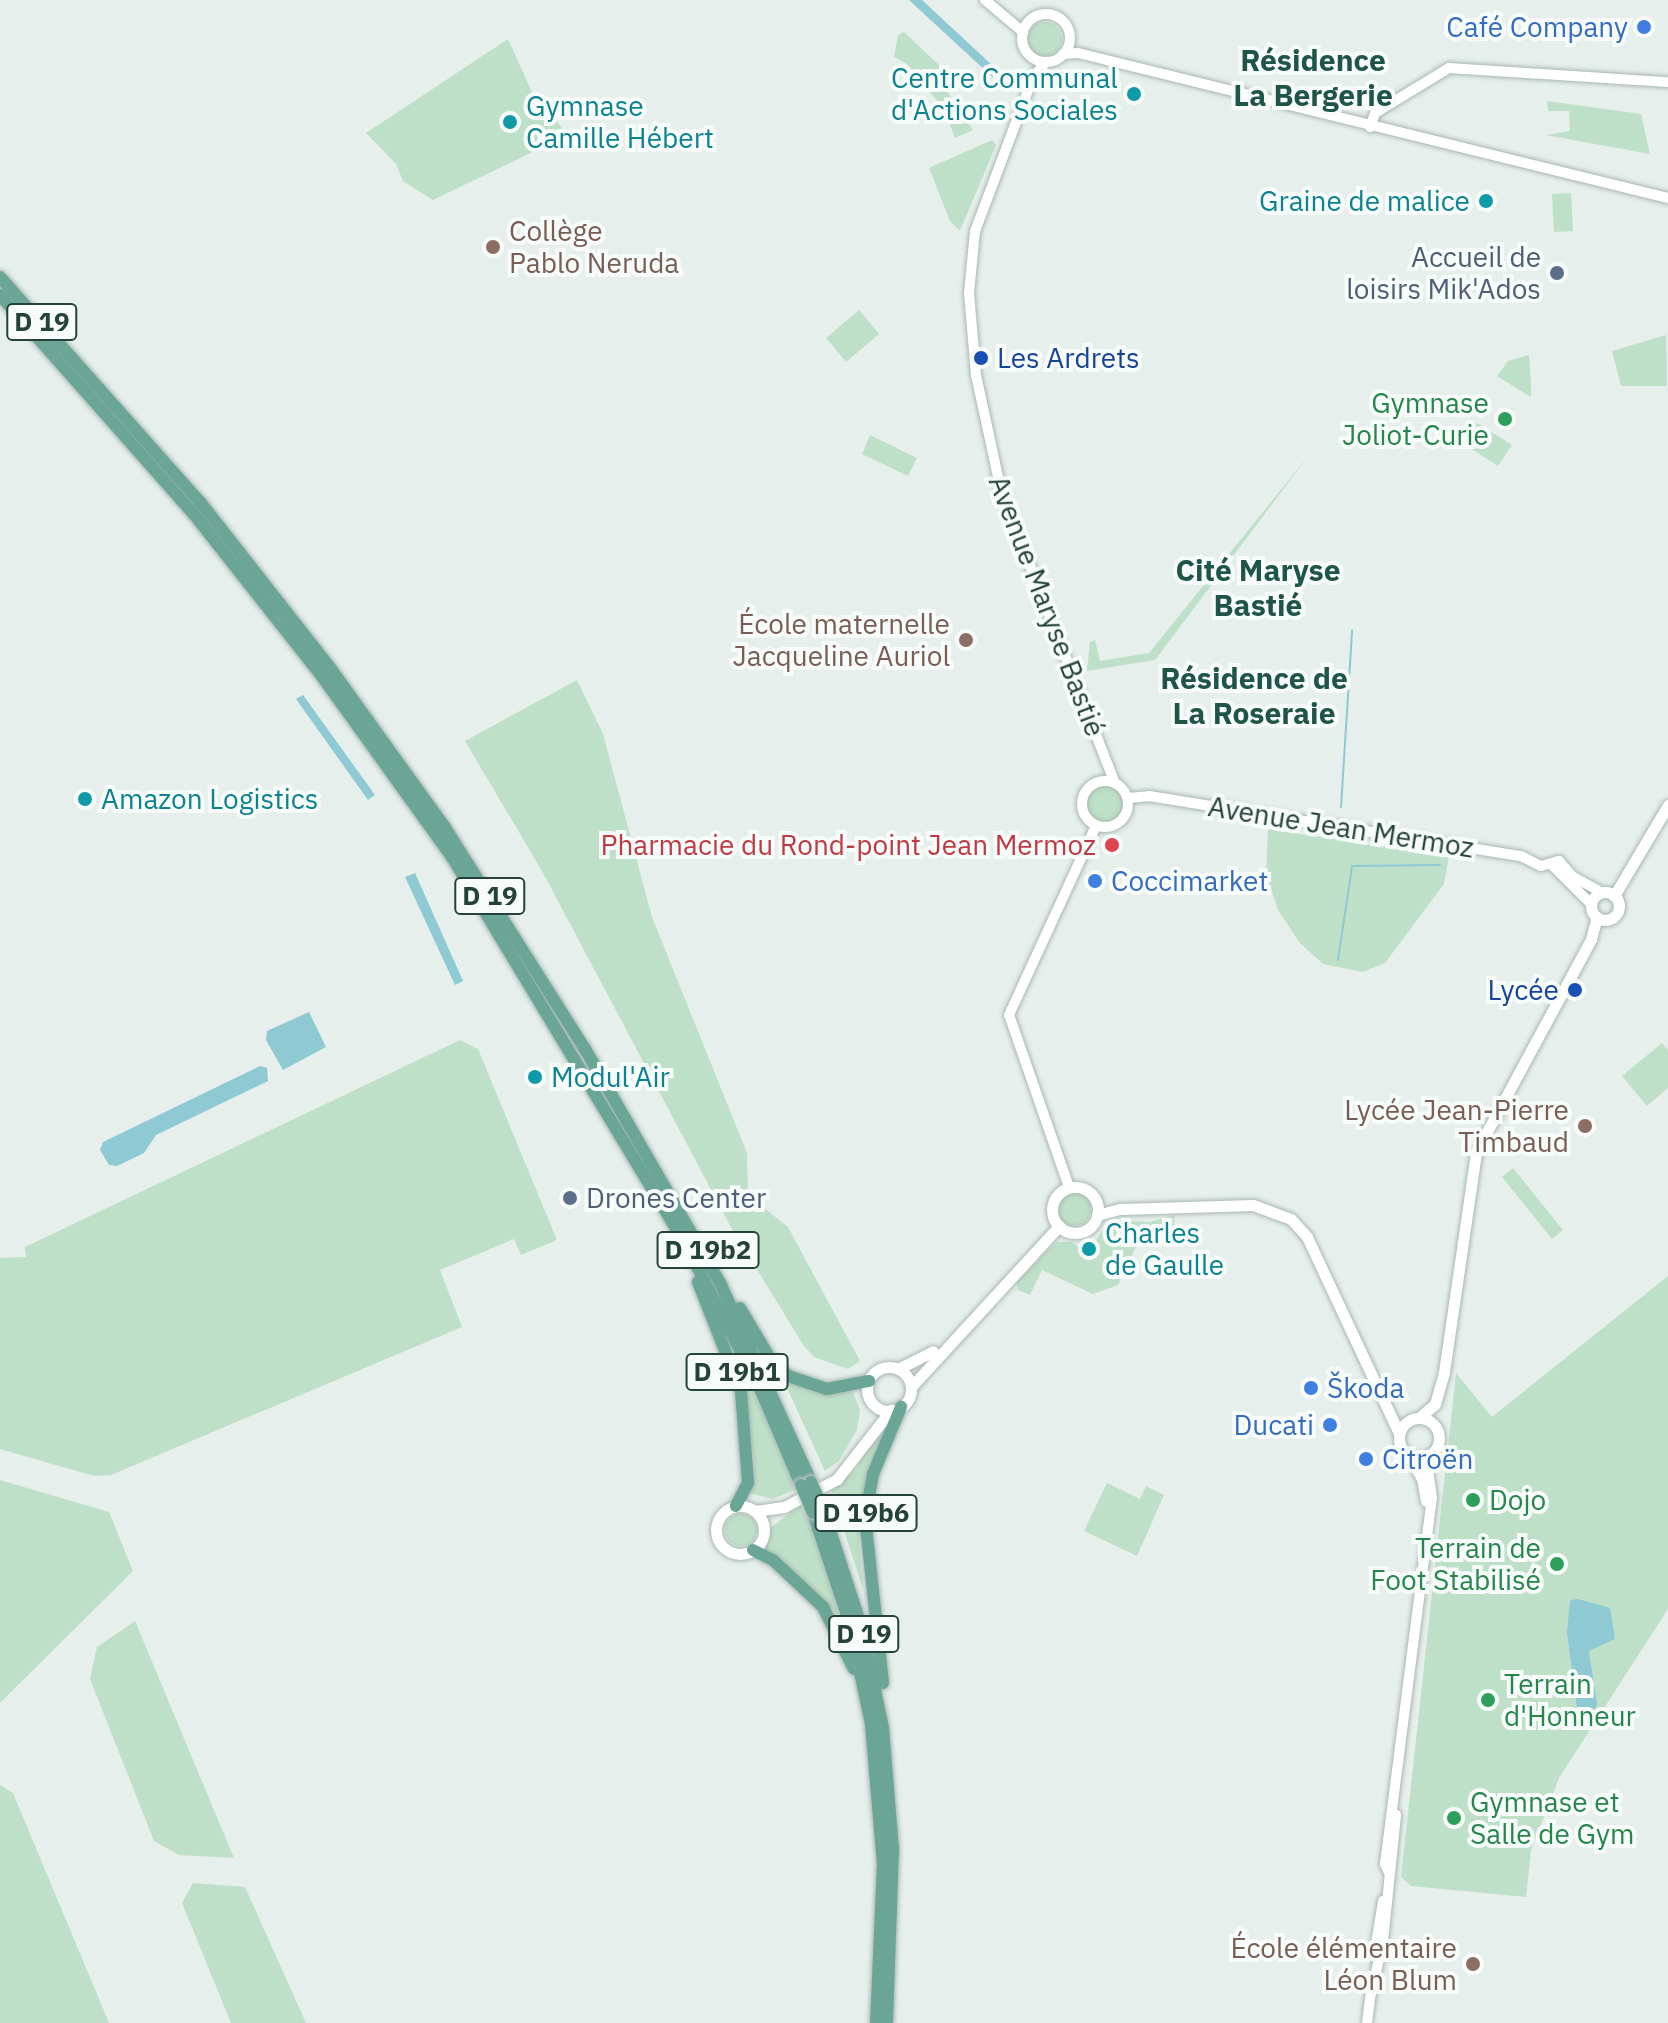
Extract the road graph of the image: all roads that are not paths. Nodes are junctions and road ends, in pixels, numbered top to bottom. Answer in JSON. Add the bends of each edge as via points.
{"nodes":[{"id":1,"x":985,"y":0,"type":"edge"},
{"id":2,"x":1025,"y":27,"type":"junction"},
{"id":3,"x":1066,"y":49,"type":"junction"},
{"id":4,"x":1031,"y":57,"type":"junction"},
{"id":5,"x":1046,"y":62,"type":"junction"},
{"id":6,"x":1033,"y":77,"type":"junction"},
{"id":7,"x":1668,"y":82,"type":"edge"},
{"id":8,"x":1370,"y":127,"type":"junction"},
{"id":9,"x":1668,"y":198,"type":"edge"},
{"id":10,"x":0,"y":277,"type":"edge"},
{"id":11,"x":0,"y":295,"type":"edge"},
{"id":12,"x":1105,"y":764,"type":"junction"},
{"id":13,"x":1100,"y":781,"type":"junction"},
{"id":14,"x":1115,"y":783,"type":"junction"},
{"id":15,"x":1128,"y":798,"type":"junction"},
{"id":16,"x":1668,"y":805,"type":"edge"},
{"id":17,"x":1096,"y":826,"type":"junction"},
{"id":18,"x":1551,"y":864,"type":"junction"},
{"id":19,"x":1601,"y":892,"type":"junction"},
{"id":20,"x":1614,"y":896,"type":"junction"},
{"id":21,"x":1591,"y":904,"type":"junction"},
{"id":22,"x":1601,"y":918,"type":"junction"},
{"id":23,"x":585,"y":1049,"type":"junction"},
{"id":24,"x":1069,"y":1187,"type":"junction"},
{"id":25,"x":1097,"y":1209,"type":"junction"},
{"id":26,"x":1059,"y":1226,"type":"junction"},
{"id":27,"x":686,"y":1245,"type":"junction"},
{"id":28,"x":953,"y":1336,"type":"junction"},
{"id":29,"x":898,"y":1369,"type":"junction"},
{"id":30,"x":1444,"y":1372,"type":"junction"},
{"id":31,"x":869,"y":1381,"type":"junction"},
{"id":32,"x":911,"y":1387,"type":"junction"},
{"id":33,"x":1382,"y":1387,"type":"junction"},
{"id":34,"x":872,"y":1402,"type":"junction"},
{"id":35,"x":896,"y":1408,"type":"junction"},
{"id":36,"x":1416,"y":1418,"type":"junction"},
{"id":37,"x":1435,"y":1426,"type":"junction"},
{"id":38,"x":1399,"y":1433,"type":"junction"},
{"id":39,"x":869,"y":1438,"type":"junction"},
{"id":40,"x":1432,"y":1454,"type":"junction"},
{"id":41,"x":1409,"y":1456,"type":"junction"},
{"id":42,"x":806,"y":1483,"type":"junction"},
{"id":43,"x":736,"y":1506,"type":"junction"},
{"id":44,"x":784,"y":1507,"type":"junction"},
{"id":45,"x":818,"y":1510,"type":"junction"},
{"id":46,"x":755,"y":1511,"type":"junction"},
{"id":47,"x":1427,"y":1511,"type":"junction"},
{"id":48,"x":764,"y":1530,"type":"junction"},
{"id":49,"x":753,"y":1550,"type":"junction"},
{"id":50,"x":871,"y":1724,"type":"junction"},
{"id":51,"x":887,"y":1765,"type":"junction"},
{"id":52,"x":876,"y":2023,"type":"edge"},
{"id":53,"x":887,"y":2023,"type":"edge"},
{"id":54,"x":1367,"y":2023,"type":"edge"}],
"edges":[{"from":1,"to":2,"type":"street"},
{"from":2,"to":3,"type":"street","via":[[1041,15],[1058,18],[1066,26]]},
{"from":2,"to":4,"type":"street"},
{"from":3,"to":5,"type":"street"},
{"from":3,"to":8,"type":"street"},
{"from":4,"to":5,"type":"street"},
{"from":4,"to":6,"type":"street","name":"Avenue Maryse Bastié"},
{"from":5,"to":6,"type":"street","name":"Avenue Maryse Bastié"},
{"from":6,"to":12,"type":"street","name":"Avenue Maryse Bastié","via":[[986,193],[971,252],[976,375],[1001,491],[1084,697]]},
{"from":7,"to":8,"type":"street","via":[[1449,68],[1375,113]]},
{"from":8,"to":9,"type":"street"},
{"from":10,"to":23,"type":"main road","number":"D 19","via":[[200,502],[331,669],[444,826]]},
{"from":11,"to":27,"type":"main road","number":"D 19","via":[[193,513],[371,744],[535,987]]},
{"from":12,"to":13,"type":"street","name":"Avenue Maryse Bastié"},
{"from":12,"to":14,"type":"street","name":"Avenue Maryse Bastié"},
{"from":13,"to":14,"type":"street"},
{"from":13,"to":17,"type":"street","via":[[1082,800],[1083,812]]},
{"from":14,"to":15,"type":"street"},
{"from":15,"to":17,"type":"street","via":[[1123,819],[1111,827]]},
{"from":15,"to":18,"type":"street","name":"Avenue Jean Mermoz","via":[[1149,796]]},
{"from":16,"to":20,"type":"main road"},
{"from":17,"to":24,"type":"street","via":[[1009,1015]]},
{"from":18,"to":19,"type":"street","name":"Avenue Jean Mermoz","via":[[1559,861],[1572,876]]},
{"from":18,"to":21,"type":"street"},
{"from":19,"to":20,"type":"main road"},
{"from":19,"to":21,"type":"main road"},
{"from":20,"to":22,"type":"main road","via":[[1618,910]]},
{"from":21,"to":22,"type":"main road"},
{"from":22,"to":30,"type":"main road","via":[[1596,944],[1540,1033],[1472,1162]]},
{"from":23,"to":31,"type":"main road","number":"D 19b2","via":[[663,1169],[772,1362],[812,1387],[846,1389]]},
{"from":23,"to":42,"type":"main road","number":"D 19","via":[[721,1285]]},
{"from":24,"to":25,"type":"main road","via":[[1086,1190]]},
{"from":24,"to":26,"type":"main road","via":[[1053,1201],[1052,1214]]},
{"from":25,"to":26,"type":"main road","via":[[1081,1232]]},
{"from":25,"to":33,"type":"main road","via":[[1253,1205],[1291,1219],[1307,1237]]},
{"from":26,"to":28,"type":"main road"},
{"from":27,"to":42,"type":"main road","number":"D 19"},
{"from":27,"to":43,"type":"main road","number":"D 19b1","via":[[741,1391],[748,1483]]},
{"from":28,"to":29,"type":"main road"},
{"from":28,"to":32,"type":"main road"},
{"from":29,"to":31,"type":"main road","via":[[884,1367]]},
{"from":29,"to":32,"type":"main road"},
{"from":30,"to":36,"type":"main road","via":[[1435,1404]]},
{"from":30,"to":37,"type":"main road"},
{"from":31,"to":34,"type":"main road"},
{"from":32,"to":35,"type":"main road"},
{"from":33,"to":36,"type":"main road","via":[[1394,1406]]},
{"from":33,"to":38,"type":"main road"},
{"from":34,"to":35,"type":"main road"},
{"from":34,"to":39,"type":"main road"},
{"from":35,"to":39,"type":"main road"},
{"from":35,"to":51,"type":"main road","number":"D 19b6","via":[[873,1474],[865,1518],[891,1752]]},
{"from":36,"to":37,"type":"main road"},
{"from":36,"to":38,"type":"main road"},
{"from":37,"to":40,"type":"main road","via":[[1440,1439]]},
{"from":38,"to":41,"type":"main road","via":[[1400,1446]]},
{"from":39,"to":44,"type":"main road","via":[[837,1479]]},
{"from":40,"to":41,"type":"main road"},
{"from":40,"to":47,"type":"street"},
{"from":41,"to":47,"type":"street","via":[[1422,1479]]},
{"from":42,"to":45,"type":"main road","number":"D 19","bridge":true},
{"from":43,"to":46,"type":"main road"},
{"from":43,"to":49,"type":"main road","via":[[719,1519],[717,1536],[728,1550]]},
{"from":44,"to":46,"type":"main road"},
{"from":44,"to":48,"type":"main road"},
{"from":45,"to":50,"type":"main road","number":"D 19"},
{"from":45,"to":51,"type":"main road","number":"D 19","via":[[861,1625]]},
{"from":46,"to":48,"type":"main road"},
{"from":47,"to":54,"type":"street","via":[[1395,1791],[1397,1829],[1378,1914]]},
{"from":48,"to":49,"type":"main road"},
{"from":49,"to":50,"type":"main road","via":[[773,1560],[823,1607],[846,1646],[864,1719]]},
{"from":50,"to":52,"type":"main road","number":"D 19","via":[[883,1864]]},
{"from":51,"to":53,"type":"main road","number":"D 19","via":[[894,1890]]}]}
